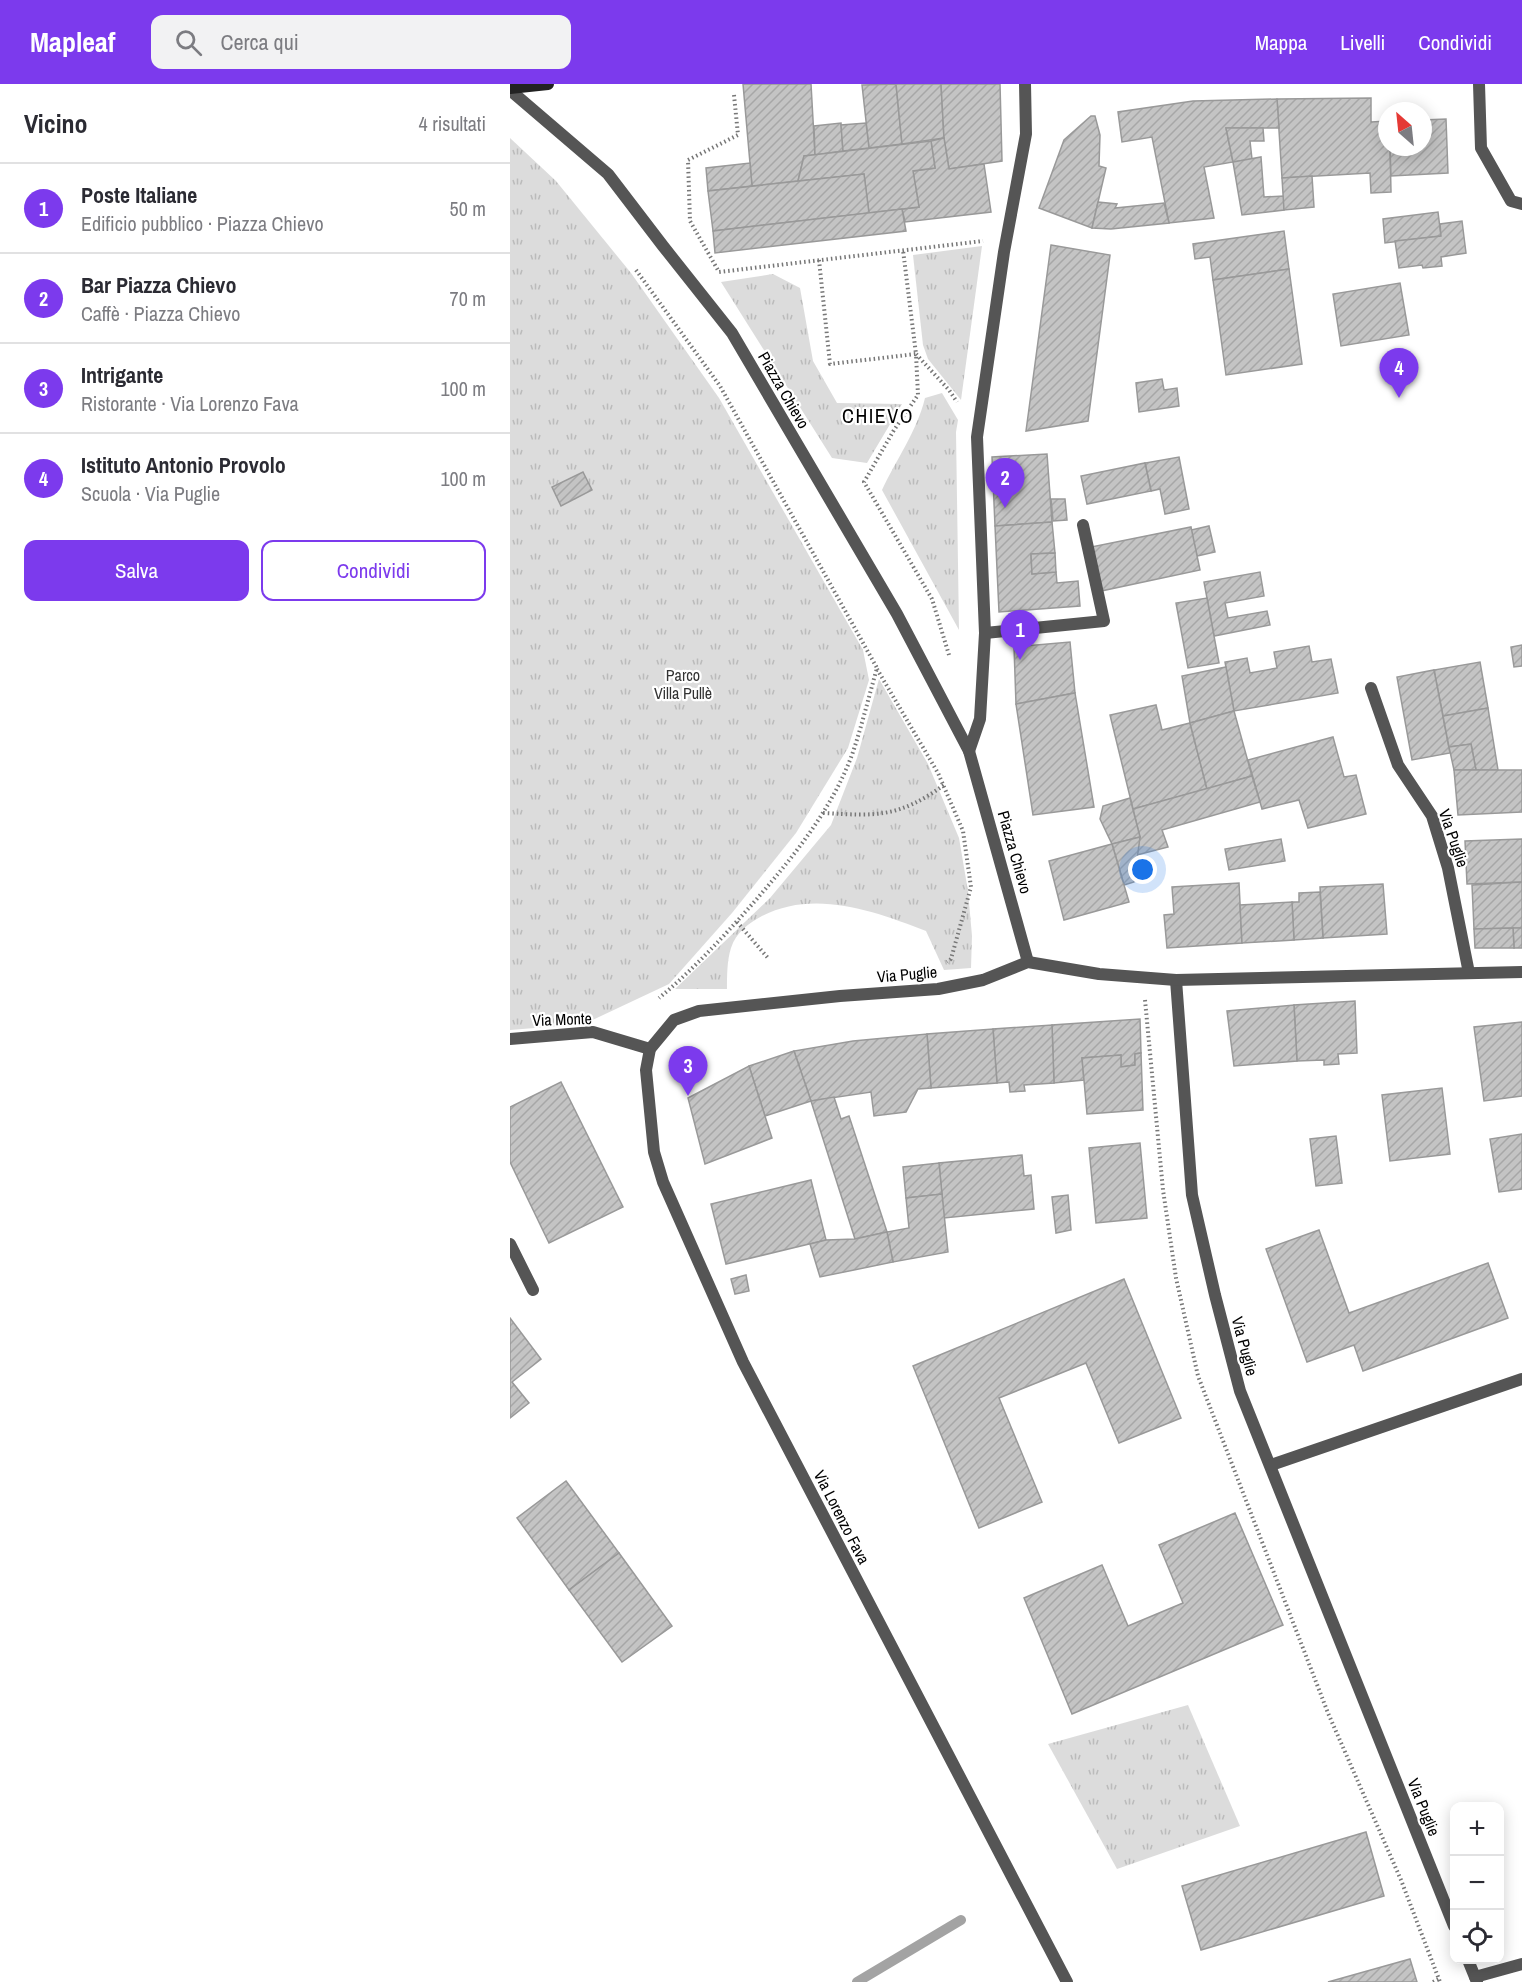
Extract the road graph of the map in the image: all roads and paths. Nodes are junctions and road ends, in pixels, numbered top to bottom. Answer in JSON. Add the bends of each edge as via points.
{"nodes":[{"id":1,"x":548,"y":84,"type":"edge"},
{"id":2,"x":1025,"y":84,"type":"edge"},
{"id":3,"x":1479,"y":84,"type":"edge"},
{"id":4,"x":510,"y":89,"type":"edge"},
{"id":5,"x":734,"y":95,"type":"dead end"},
{"id":6,"x":1522,"y":204,"type":"edge"},
{"id":7,"x":1006,"y":238,"type":"junction"},
{"id":8,"x":903,"y":250,"type":"junction"},
{"id":9,"x":819,"y":260,"type":"junction"},
{"id":10,"x":636,"y":270,"type":"dead end"},
{"id":11,"x":916,"y":354,"type":"junction"},
{"id":12,"x":977,"y":437,"type":"junction"},
{"id":13,"x":1083,"y":525,"type":"dead end"},
{"id":14,"x":985,"y":633,"type":"junction"},
{"id":15,"x":950,"y":659,"type":"dead end"},
{"id":16,"x":877,"y":668,"type":"junction"},
{"id":17,"x":1371,"y":688,"type":"dead end"},
{"id":18,"x":969,"y":751,"type":"junction"},
{"id":19,"x":944,"y":785,"type":"junction"},
{"id":20,"x":823,"y":813,"type":"junction"},
{"id":21,"x":737,"y":922,"type":"junction"},
{"id":22,"x":768,"y":958,"type":"dead end"},
{"id":23,"x":1028,"y":962,"type":"junction"},
{"id":24,"x":943,"y":966,"type":"dead end"},
{"id":25,"x":1522,"y":972,"type":"edge"},
{"id":26,"x":1469,"y":973,"type":"junction"},
{"id":27,"x":1176,"y":980,"type":"junction"},
{"id":28,"x":652,"y":1004,"type":"dead end"},
{"id":29,"x":510,"y":1039,"type":"edge"},
{"id":30,"x":650,"y":1049,"type":"junction"},
{"id":31,"x":510,"y":1244,"type":"edge"},
{"id":32,"x":533,"y":1290,"type":"dead end"},
{"id":33,"x":1522,"y":1380,"type":"edge"},
{"id":34,"x":1271,"y":1465,"type":"junction"},
{"id":35,"x":1450,"y":1913,"type":"edge"},
{"id":36,"x":1470,"y":1964,"type":"edge"},
{"id":37,"x":1522,"y":1964,"type":"edge"},
{"id":38,"x":1439,"y":1979,"type":"dead end"},
{"id":39,"x":1476,"y":1980,"type":"edge"},
{"id":40,"x":1067,"y":1982,"type":"edge"},
{"id":41,"x":1433,"y":1982,"type":"edge"}],
"edges":[{"from":1,"to":4,"type":"street"},
{"from":2,"to":7,"type":"street","via":[[1026,134]]},
{"from":3,"to":6,"type":"street","via":[[1481,148],[1511,201]]},
{"from":4,"to":18,"type":"street","name":"Piazza Chievo","via":[[608,174],[732,333],[897,614]]},
{"from":5,"to":9,"type":"path","via":[[738,135],[688,160],[690,221],[719,272]]},
{"from":7,"to":8,"type":"path"},
{"from":7,"to":12,"type":"street"},
{"from":8,"to":9,"type":"path"},
{"from":8,"to":11,"type":"path"},
{"from":9,"to":11,"type":"path","via":[[831,364]]},
{"from":10,"to":16,"type":"path","via":[[720,386]]},
{"from":11,"to":12,"type":"path","via":[[949,390]]},
{"from":11,"to":15,"type":"path","via":[[918,395],[864,482],[932,599]]},
{"from":12,"to":14,"type":"street"},
{"from":13,"to":14,"type":"street","via":[[1104,621]]},
{"from":14,"to":18,"type":"street","via":[[980,719]]},
{"from":16,"to":19,"type":"path"},
{"from":16,"to":20,"type":"path","via":[[852,753]]},
{"from":17,"to":26,"type":"street","name":"Via Puglie","via":[[1398,765],[1432,816],[1448,868]]},
{"from":18,"to":23,"type":"street","name":"Piazza Chievo"},
{"from":19,"to":20,"type":"path","via":[[922,801],[894,812]]},
{"from":19,"to":24,"type":"path","via":[[963,831],[971,887],[951,959]]},
{"from":20,"to":21,"type":"path"},
{"from":21,"to":22,"type":"path"},
{"from":21,"to":28,"type":"path"},
{"from":23,"to":27,"type":"street","via":[[1099,974]]},
{"from":23,"to":30,"type":"street","name":"Via Puglie","via":[[983,980],[938,989],[699,1011],[674,1020]]},
{"from":25,"to":26,"type":"street"},
{"from":26,"to":27,"type":"street"},
{"from":27,"to":34,"type":"street","name":"Via Puglie","via":[[1192,1195],[1240,1391]]},
{"from":29,"to":30,"type":"street","name":"Via Monte","via":[[592,1032]]},
{"from":30,"to":40,"type":"street","name":"Via Lorenzo Fava","via":[[646,1070],[654,1152],[663,1182],[712,1293],[748,1372]]},
{"from":31,"to":32,"type":"street"},
{"from":33,"to":34,"type":"street"},
{"from":34,"to":35,"type":"street","name":"Via Puglie"},
{"from":36,"to":39,"type":"street"},
{"from":37,"to":39,"type":"street"},
{"from":38,"to":41,"type":"path"}]}
